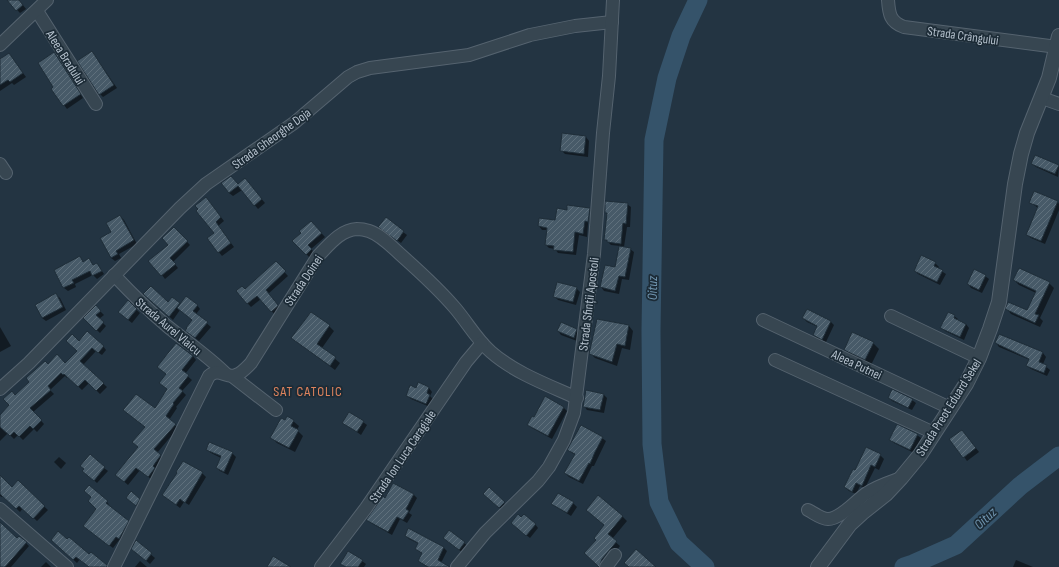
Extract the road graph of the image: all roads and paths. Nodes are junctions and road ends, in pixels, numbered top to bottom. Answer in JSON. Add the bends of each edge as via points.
{"nodes":[{"id":1,"x":47,"y":0,"type":"edge"},
{"id":2,"x":613,"y":0,"type":"edge"},
{"id":3,"x":888,"y":0,"type":"edge"},
{"id":4,"x":37,"y":10,"type":"junction"},
{"id":5,"x":612,"y":22,"type":"junction"},
{"id":6,"x":1058,"y":42,"type":"edge"},
{"id":7,"x":0,"y":45,"type":"edge"},
{"id":8,"x":1042,"y":98,"type":"junction"},
{"id":9,"x":96,"y":104,"type":"dead end"},
{"id":10,"x":1059,"y":104,"type":"edge"},
{"id":11,"x":114,"y":275,"type":"junction"},
{"id":12,"x":892,"y":316,"type":"dead end"},
{"id":13,"x":763,"y":320,"type":"dead end"},
{"id":14,"x":482,"y":343,"type":"junction"},
{"id":15,"x":979,"y":358,"type":"junction"},
{"id":16,"x":776,"y":360,"type":"dead end"},
{"id":17,"x":229,"y":375,"type":"junction"},
{"id":18,"x":0,"y":389,"type":"edge"},
{"id":19,"x":577,"y":398,"type":"junction"},
{"id":20,"x":950,"y":408,"type":"junction"},
{"id":21,"x":276,"y":410,"type":"dead end"},
{"id":22,"x":934,"y":433,"type":"junction"},
{"id":23,"x":901,"y":478,"type":"junction"},
{"id":24,"x":0,"y":509,"type":"edge"},
{"id":25,"x":808,"y":510,"type":"dead end"},
{"id":26,"x":616,"y":555,"type":"dead end"},
{"id":27,"x":67,"y":567,"type":"edge"},
{"id":28,"x":114,"y":567,"type":"edge"},
{"id":29,"x":321,"y":567,"type":"edge"},
{"id":30,"x":457,"y":567,"type":"edge"},
{"id":31,"x":606,"y":567,"type":"edge"},
{"id":32,"x":818,"y":567,"type":"edge"}],
"edges":[{"from":1,"to":4,"type":"street"},
{"from":2,"to":5,"type":"street","name":"Strada Sfinții Apostoli"},
{"from":3,"to":6,"type":"street","name":"Strada Crângului","via":[[893,20],[904,27]]},
{"from":4,"to":7,"type":"street"},
{"from":4,"to":9,"type":"street","name":"Aleea Bradului"},
{"from":5,"to":11,"type":"street","name":"Strada Gheorghe Doja","via":[[530,35],[470,55],[370,68],[357,72],[294,123],[206,184]]},
{"from":5,"to":19,"type":"street","name":"Strada Sfinții Apostoli","via":[[594,254]]},
{"from":6,"to":8,"type":"street","name":"Strada Preot Eduard Sekel"},
{"from":8,"to":10,"type":"street"},
{"from":8,"to":15,"type":"street","name":"Strada Preot Eduard Sekel","via":[[1021,154],[999,302]]},
{"from":11,"to":17,"type":"street","name":"Strada Aurel Vlaicu","via":[[168,327]]},
{"from":11,"to":18,"type":"street","name":"Strada Gheorghe Doja","via":[[29,363]]},
{"from":12,"to":15,"type":"street"},
{"from":13,"to":20,"type":"street","name":"Aleea Putnei"},
{"from":14,"to":17,"type":"street","name":"Strada Doinei","via":[[454,306],[423,275],[377,235],[368,230],[356,229],[332,241],[318,256],[251,363],[237,375]]},
{"from":14,"to":19,"type":"street","name":"Strada Doinei","via":[[512,367]]},
{"from":14,"to":29,"type":"street","name":"Strada Ion Luca Caragiale","via":[[466,362],[366,508]]},
{"from":15,"to":20,"type":"street","name":"Strada Preot Eduard Sekel"},
{"from":16,"to":22,"type":"street"},
{"from":17,"to":21,"type":"street","name":"Strada Aurel Vlaicu"},
{"from":17,"to":28,"type":"street","name":"Strada Doinei","via":[[213,373],[206,382]]},
{"from":19,"to":30,"type":"street","name":"Strada Sfinții Apostoli","via":[[570,428],[549,467]]},
{"from":20,"to":22,"type":"street","name":"Strada Preot Eduard Sekel"},
{"from":22,"to":23,"type":"street","name":"Strada Preot Eduard Sekel"},
{"from":23,"to":25,"type":"street","via":[[866,493],[833,518],[826,519]]},
{"from":23,"to":32,"type":"street","name":"Strada Preot Eduard Sekel","via":[[854,520]]},
{"from":24,"to":27,"type":"street"},
{"from":26,"to":31,"type":"street"}]}
